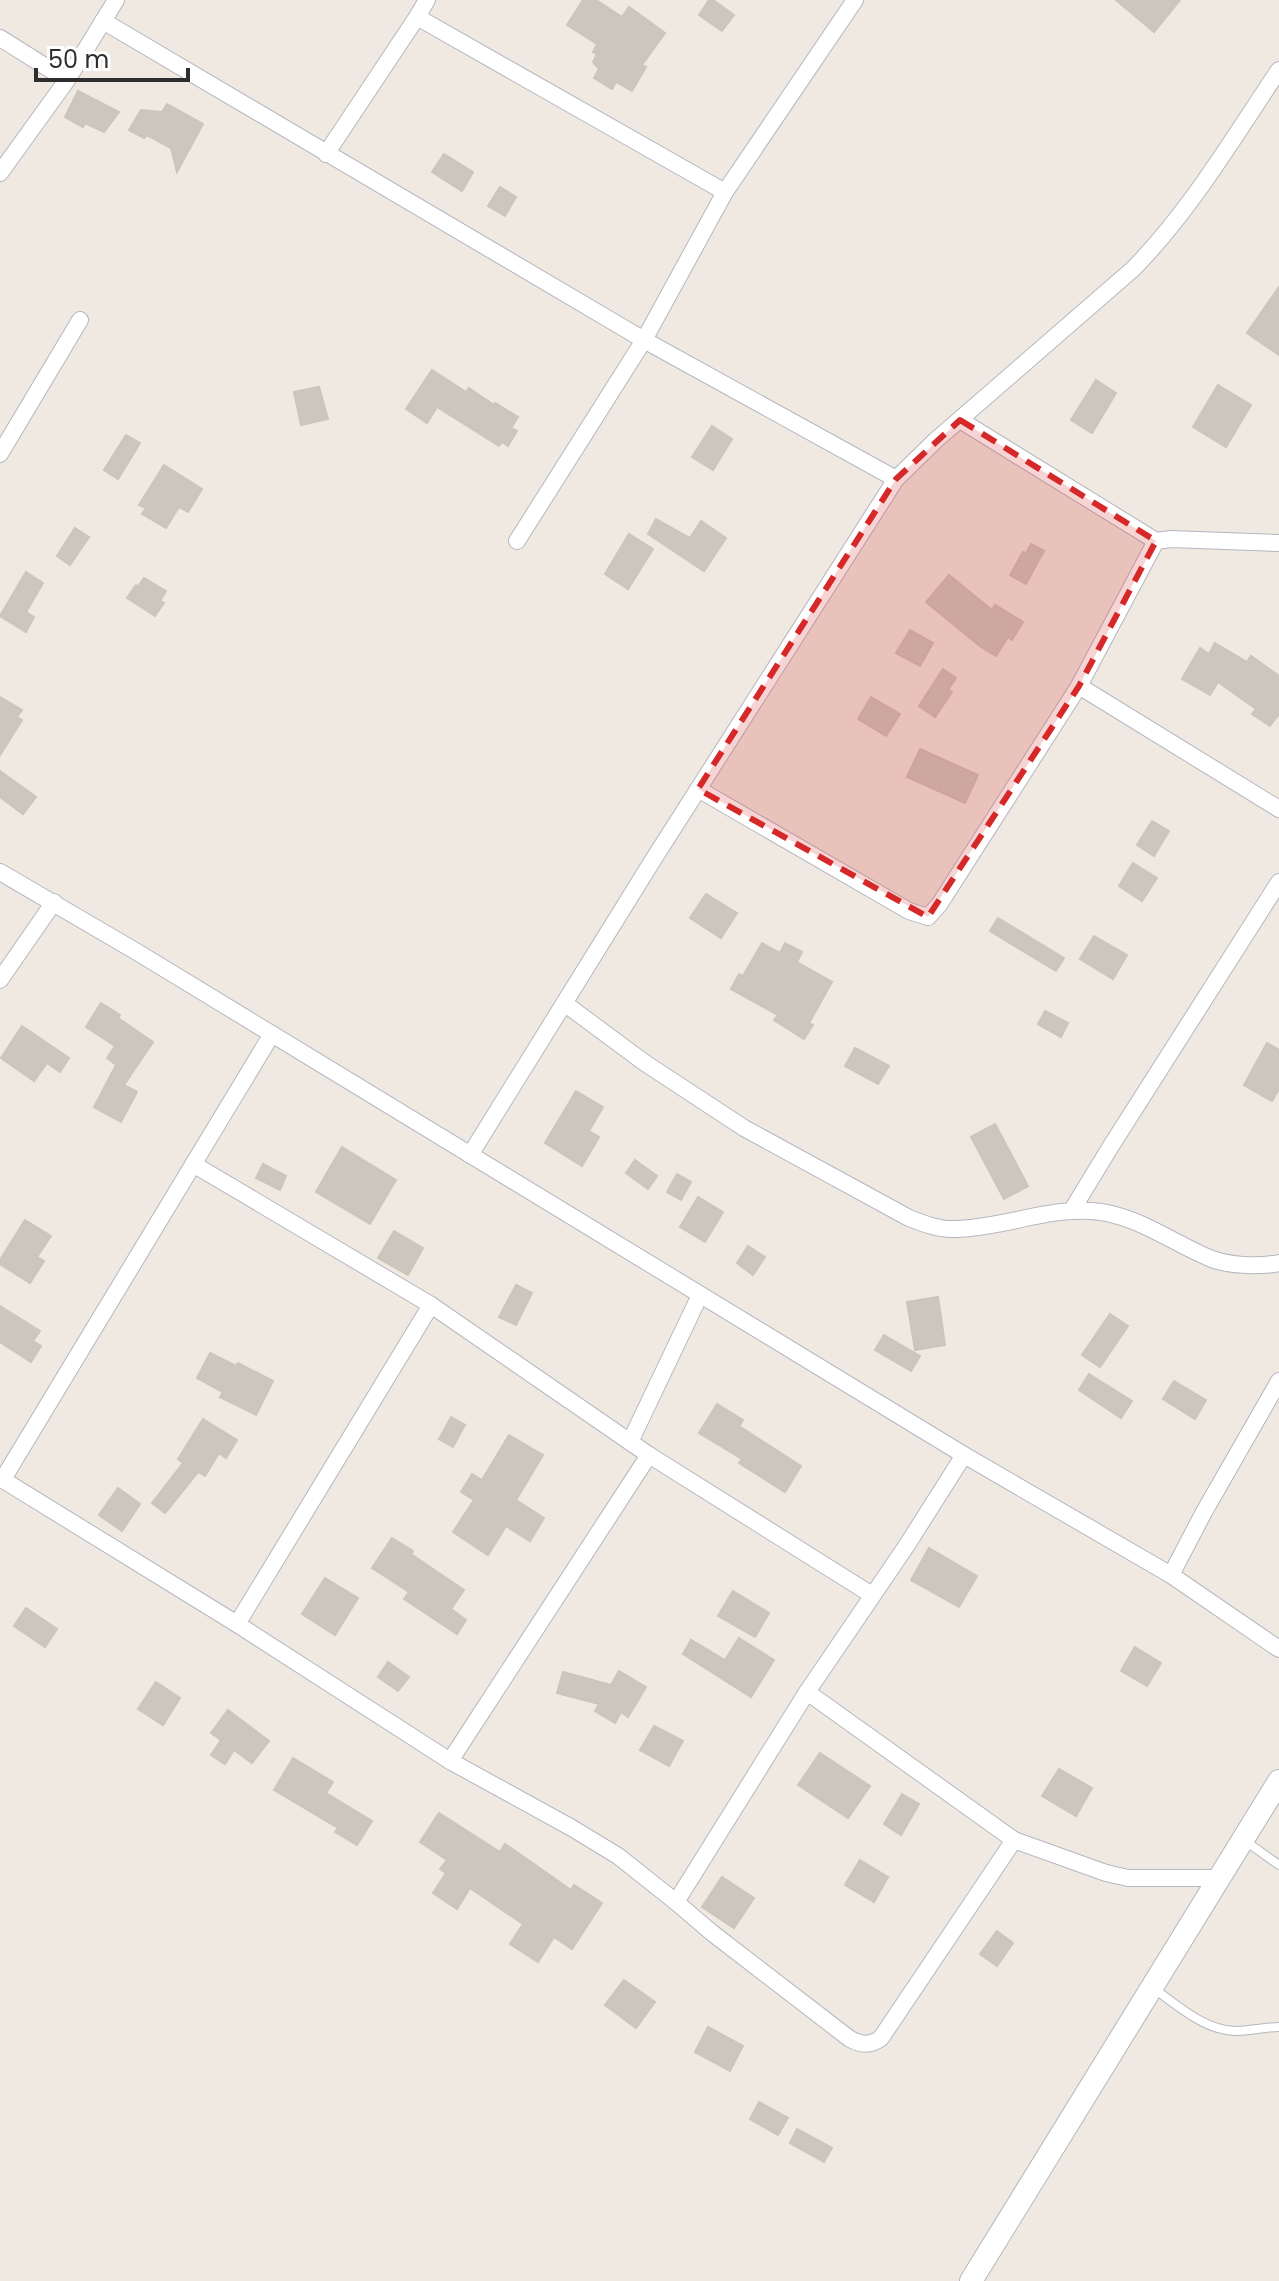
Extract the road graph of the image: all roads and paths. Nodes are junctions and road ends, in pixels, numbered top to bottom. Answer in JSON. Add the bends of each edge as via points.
{"nodes":[{"id":1,"x":116,"y":0,"type":"edge"},
{"id":2,"x":427,"y":0,"type":"edge"},
{"id":3,"x":855,"y":0,"type":"edge"},
{"id":4,"x":417,"y":17,"type":"junction"},
{"id":5,"x":103,"y":21,"type":"junction"},
{"id":6,"x":0,"y":38,"type":"edge"},
{"id":7,"x":1279,"y":70,"type":"edge"},
{"id":8,"x":67,"y":80,"type":"junction"},
{"id":9,"x":326,"y":154,"type":"junction"},
{"id":10,"x":0,"y":173,"type":"edge"},
{"id":11,"x":725,"y":192,"type":"junction"},
{"id":12,"x":80,"y":320,"type":"dead end"},
{"id":13,"x":644,"y":340,"type":"junction"},
{"id":14,"x":960,"y":420,"type":"junction"},
{"id":15,"x":0,"y":454,"type":"edge"},
{"id":16,"x":896,"y":479,"type":"junction"},
{"id":17,"x":517,"y":541,"type":"dead end"},
{"id":18,"x":1156,"y":541,"type":"junction"},
{"id":19,"x":1279,"y":543,"type":"edge"},
{"id":20,"x":1079,"y":686,"type":"junction"},
{"id":21,"x":698,"y":789,"type":"junction"},
{"id":22,"x":1279,"y":809,"type":"edge"},
{"id":23,"x":0,"y":872,"type":"edge"},
{"id":24,"x":1279,"y":882,"type":"edge"},
{"id":25,"x":54,"y":902,"type":"junction"},
{"id":26,"x":0,"y":980,"type":"edge"},
{"id":27,"x":564,"y":1003,"type":"junction"},
{"id":28,"x":272,"y":1034,"type":"junction"},
{"id":29,"x":470,"y":1155,"type":"junction"},
{"id":30,"x":193,"y":1164,"type":"junction"},
{"id":31,"x":1072,"y":1210,"type":"junction"},
{"id":32,"x":1279,"y":1263,"type":"edge"},
{"id":33,"x":700,"y":1295,"type":"junction"},
{"id":34,"x":431,"y":1305,"type":"junction"},
{"id":35,"x":1279,"y":1381,"type":"edge"},
{"id":36,"x":630,"y":1442,"type":"junction"},
{"id":37,"x":649,"y":1455,"type":"junction"},
{"id":38,"x":964,"y":1455,"type":"junction"},
{"id":39,"x":1,"y":1479,"type":"edge"},
{"id":40,"x":1171,"y":1575,"type":"junction"},
{"id":41,"x":872,"y":1595,"type":"junction"},
{"id":42,"x":237,"y":1624,"type":"junction"},
{"id":43,"x":1279,"y":1649,"type":"edge"},
{"id":44,"x":807,"y":1692,"type":"junction"},
{"id":45,"x":450,"y":1761,"type":"junction"},
{"id":46,"x":1279,"y":1781,"type":"edge"},
{"id":47,"x":1243,"y":1839,"type":"junction"},
{"id":48,"x":1014,"y":1840,"type":"junction"},
{"id":49,"x":1279,"y":1865,"type":"edge"},
{"id":50,"x":1219,"y":1878,"type":"junction"},
{"id":51,"x":676,"y":1902,"type":"junction"},
{"id":52,"x":1152,"y":1987,"type":"junction"},
{"id":53,"x":1279,"y":2027,"type":"edge"},
{"id":54,"x":971,"y":2281,"type":"edge"}],
"edges":[{"from":1,"to":5,"type":"street"},
{"from":2,"to":4,"type":"street"},
{"from":3,"to":11,"type":"street"},
{"from":4,"to":9,"type":"street"},
{"from":4,"to":11,"type":"street"},
{"from":5,"to":8,"type":"street"},
{"from":5,"to":9,"type":"street"},
{"from":6,"to":8,"type":"street"},
{"from":7,"to":14,"type":"street","via":[[1159,243]]},
{"from":8,"to":10,"type":"street"},
{"from":9,"to":13,"type":"street"},
{"from":11,"to":13,"type":"street"},
{"from":12,"to":15,"type":"street"},
{"from":13,"to":16,"type":"street"},
{"from":13,"to":17,"type":"street"},
{"from":14,"to":16,"type":"street"},
{"from":14,"to":18,"type":"street"},
{"from":16,"to":21,"type":"street"},
{"from":18,"to":19,"type":"street"},
{"from":18,"to":20,"type":"street"},
{"from":20,"to":21,"type":"street","via":[[928,917]]},
{"from":20,"to":22,"type":"street"},
{"from":21,"to":27,"type":"street"},
{"from":23,"to":25,"type":"street"},
{"from":24,"to":31,"type":"street"},
{"from":25,"to":26,"type":"street"},
{"from":25,"to":28,"type":"street"},
{"from":27,"to":29,"type":"street"},
{"from":27,"to":31,"type":"street","via":[[744,1128],[909,1218],[953,1230]]},
{"from":28,"to":29,"type":"street"},
{"from":28,"to":30,"type":"street"},
{"from":29,"to":33,"type":"street"},
{"from":30,"to":34,"type":"street"},
{"from":30,"to":39,"type":"street"},
{"from":31,"to":32,"type":"street","via":[[1128,1219],[1210,1259],[1261,1267]]},
{"from":33,"to":36,"type":"street"},
{"from":33,"to":38,"type":"street"},
{"from":34,"to":36,"type":"street"},
{"from":34,"to":42,"type":"street"},
{"from":35,"to":40,"type":"street"},
{"from":36,"to":37,"type":"street"},
{"from":37,"to":41,"type":"street"},
{"from":37,"to":45,"type":"street"},
{"from":38,"to":40,"type":"street"},
{"from":38,"to":41,"type":"street"},
{"from":39,"to":42,"type":"street"},
{"from":40,"to":43,"type":"street"},
{"from":41,"to":44,"type":"street"},
{"from":42,"to":45,"type":"street"},
{"from":44,"to":48,"type":"street"},
{"from":44,"to":51,"type":"street"},
{"from":45,"to":51,"type":"street","via":[[600,1844]]},
{"from":46,"to":47,"type":"street"},
{"from":47,"to":49,"type":"lane"},
{"from":47,"to":50,"type":"street"},
{"from":48,"to":50,"type":"street","via":[[1128,1878]]},
{"from":48,"to":51,"type":"street","via":[[881,2038],[868,2045],[850,2039]]},
{"from":50,"to":52,"type":"street"},
{"from":52,"to":53,"type":"lane","via":[[1219,2028]]},
{"from":52,"to":54,"type":"street"}]}
